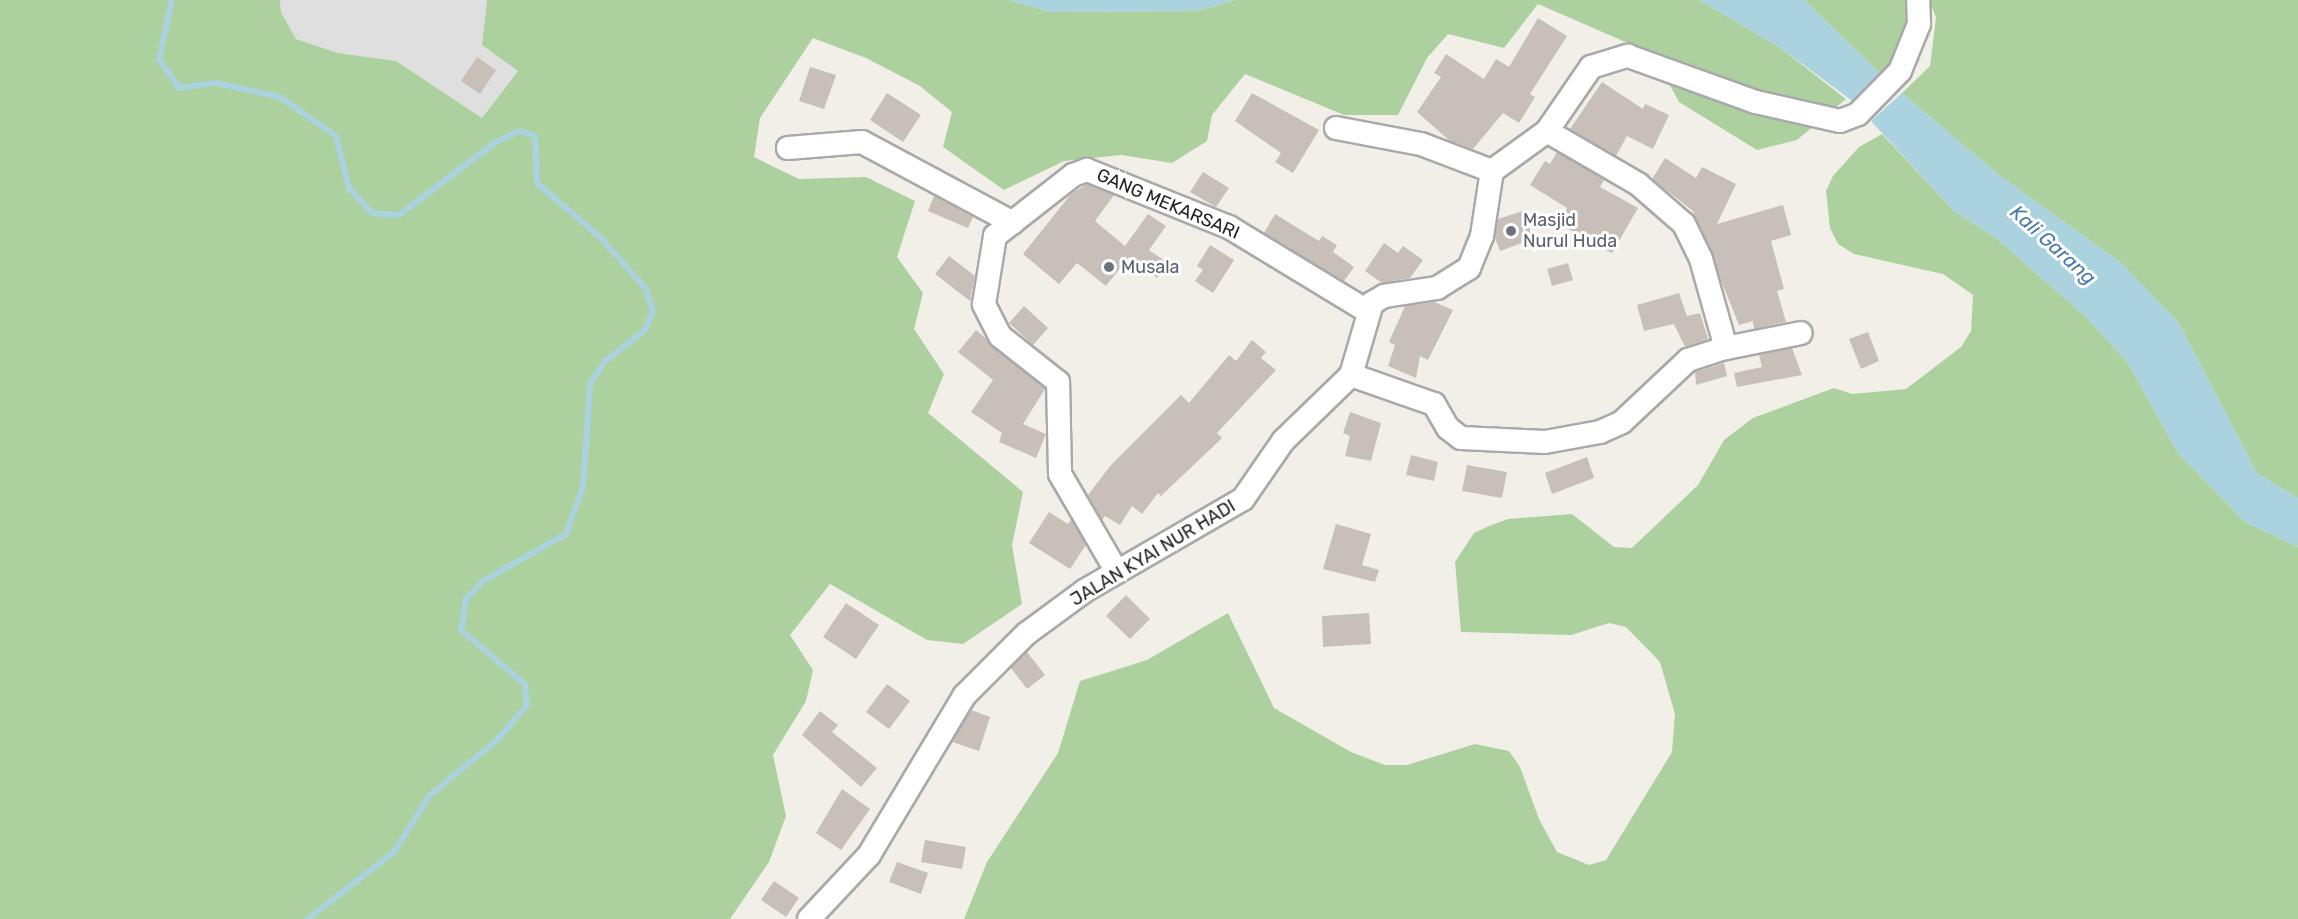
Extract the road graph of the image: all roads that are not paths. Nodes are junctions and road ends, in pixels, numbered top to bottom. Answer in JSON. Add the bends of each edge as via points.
{"nodes":[{"id":1,"x":1918,"y":0,"type":"edge"},
{"id":2,"x":1336,"y":128,"type":"dead end"},
{"id":3,"x":1547,"y":131,"type":"junction"},
{"id":4,"x":788,"y":148,"type":"dead end"},
{"id":5,"x":1492,"y":171,"type":"junction"},
{"id":6,"x":1013,"y":223,"type":"junction"},
{"id":7,"x":1367,"y":311,"type":"junction"},
{"id":8,"x":1801,"y":333,"type":"dead end"},
{"id":9,"x":1726,"y":348,"type":"junction"},
{"id":10,"x":1351,"y":375,"type":"junction"},
{"id":11,"x":1117,"y":572,"type":"junction"},
{"id":12,"x":809,"y":919,"type":"edge"}],
"edges":[{"from":1,"to":3,"type":"street","via":[[1919,24],[1900,71],[1858,114],[1840,121],[1809,116],[1621,55],[1591,67]]},
{"from":2,"to":5,"type":"street","via":[[1421,144]]},
{"from":3,"to":5,"type":"street"},
{"from":3,"to":9,"type":"street","via":[[1638,184],[1684,224],[1701,259]]},
{"from":4,"to":6,"type":"street","via":[[862,142]]},
{"from":5,"to":7,"type":"street","via":[[1482,236],[1469,268],[1437,288],[1384,296]]},
{"from":6,"to":7,"type":"street","name":"GANG MEKARSARI","via":[[1073,175],[1092,171],[1229,227]]},
{"from":6,"to":11,"type":"street","name":"GANG MEKARSARI","via":[[991,244],[984,304],[1000,336],[1058,382],[1060,474]]},
{"from":7,"to":10,"type":"street","name":"JALAN KYAI NUR HADI","via":[[1361,352]]},
{"from":8,"to":9,"type":"street"},
{"from":9,"to":10,"type":"street","via":[[1688,360],[1622,422],[1600,432],[1545,442],[1461,438],[1448,428],[1434,404]]},
{"from":10,"to":11,"type":"street","name":"JALAN KYAI NUR HADI","via":[[1283,441],[1243,499]]},
{"from":11,"to":12,"type":"street","name":"JALAN KYAI NUR HADI","via":[[1026,634],[964,696],[869,855]]}]}
